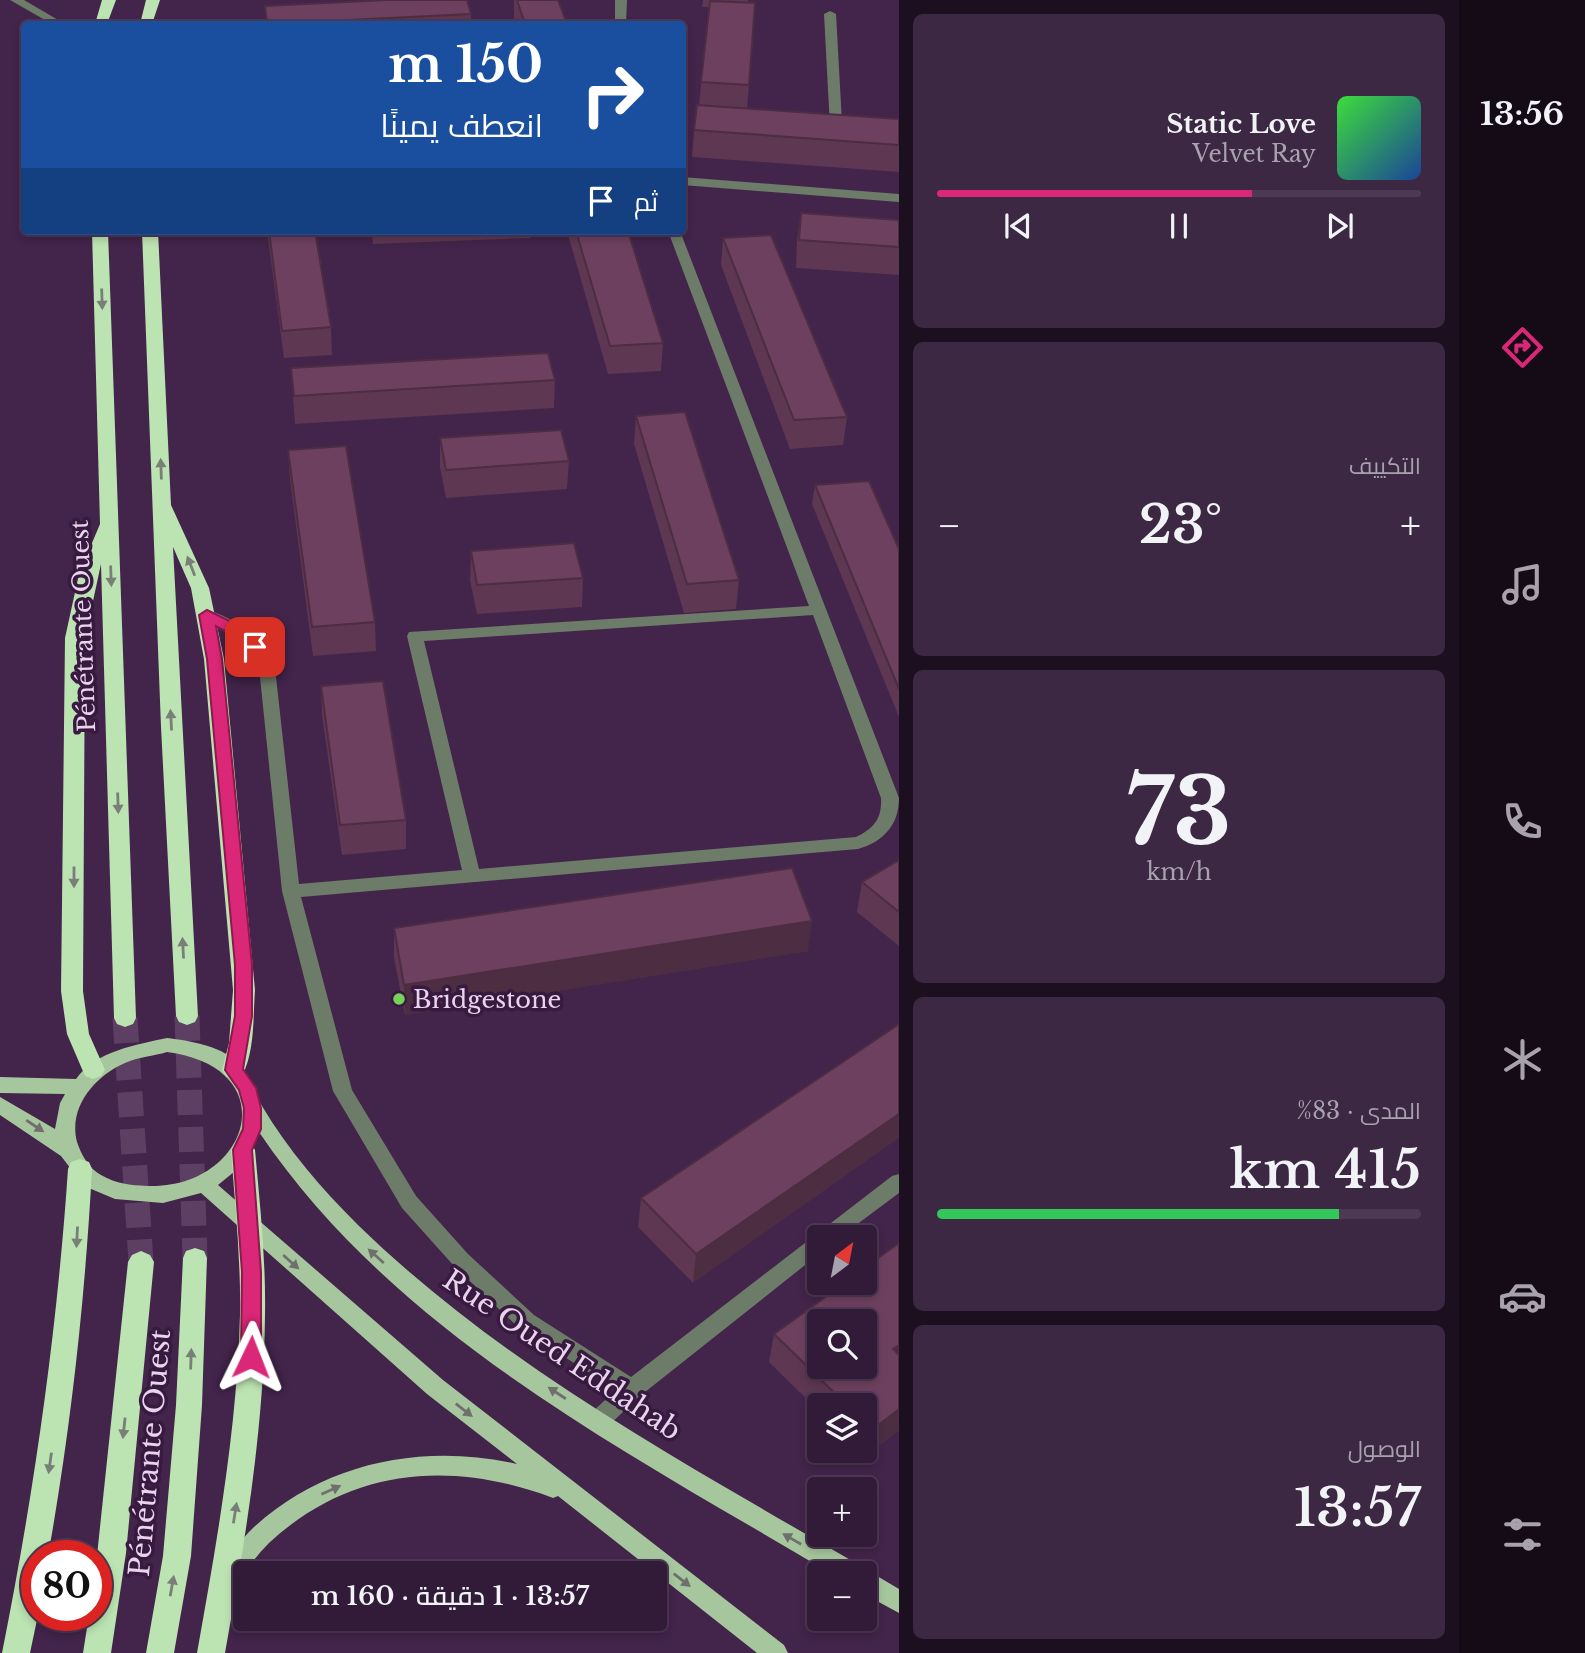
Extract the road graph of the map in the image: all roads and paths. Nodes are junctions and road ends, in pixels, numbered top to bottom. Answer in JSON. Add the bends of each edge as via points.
{"nodes":[{"id":1,"x":16,"y":0,"type":"edge"},
{"id":2,"x":109,"y":0,"type":"edge"},
{"id":3,"x":153,"y":0,"type":"edge"},
{"id":4,"x":621,"y":0,"type":"edge"},
{"id":5,"x":830,"y":14,"type":"dead end"},
{"id":6,"x":54,"y":21,"type":"edge"},
{"id":7,"x":102,"y":21,"type":"edge"},
{"id":8,"x":147,"y":21,"type":"edge"},
{"id":9,"x":621,"y":21,"type":"edge"},
{"id":10,"x":861,"y":128,"type":"edge"},
{"id":11,"x":686,"y":181,"type":"edge"},
{"id":12,"x":899,"y":198,"type":"edge"},
{"id":13,"x":100,"y":235,"type":"edge"},
{"id":14,"x":150,"y":235,"type":"edge"},
{"id":15,"x":676,"y":235,"type":"edge"},
{"id":16,"x":162,"y":502,"type":"junction"},
{"id":17,"x":109,"y":520,"type":"junction"},
{"id":18,"x":818,"y":610,"type":"junction"},
{"id":19,"x":207,"y":615,"type":"junction"},
{"id":20,"x":472,"y":876,"type":"junction"},
{"id":21,"x":291,"y":891,"type":"junction"},
{"id":22,"x":187,"y":1016,"type":"tunnel mouth"},
{"id":23,"x":125,"y":1018,"type":"tunnel mouth"},
{"id":24,"x":93,"y":1070,"type":"junction"},
{"id":25,"x":234,"y":1070,"type":"junction"},
{"id":26,"x":0,"y":1085,"type":"edge"},
{"id":27,"x":77,"y":1087,"type":"junction"},
{"id":28,"x":0,"y":1105,"type":"edge"},
{"id":29,"x":253,"y":1108,"type":"junction"},
{"id":30,"x":243,"y":1150,"type":"junction"},
{"id":31,"x":74,"y":1159,"type":"junction"},
{"id":32,"x":899,"y":1181,"type":"edge"},
{"id":33,"x":204,"y":1184,"type":"junction"},
{"id":34,"x":248,"y":1224,"type":"junction"},
{"id":35,"x":841,"y":1225,"type":"edge"},
{"id":36,"x":807,"y":1251,"type":"edge"},
{"id":37,"x":195,"y":1258,"type":"tunnel mouth"},
{"id":38,"x":141,"y":1262,"type":"tunnel mouth"},
{"id":39,"x":632,"y":1390,"type":"junction"},
{"id":40,"x":599,"y":1420,"type":"junction"},
{"id":41,"x":584,"y":1503,"type":"junction"},
{"id":42,"x":831,"y":1561,"type":"edge"},
{"id":43,"x":225,"y":1580,"type":"junction"},
{"id":44,"x":877,"y":1589,"type":"edge"},
{"id":45,"x":899,"y":1602,"type":"edge"},
{"id":46,"x":16,"y":1653,"type":"edge"},
{"id":47,"x":97,"y":1653,"type":"edge"},
{"id":48,"x":160,"y":1653,"type":"edge"},
{"id":49,"x":211,"y":1653,"type":"edge"},
{"id":50,"x":776,"y":1653,"type":"edge"}],
"edges":[{"from":1,"to":6,"type":"street"},
{"from":2,"to":7,"type":"highway"},
{"from":3,"to":8,"type":"highway"},
{"from":4,"to":9,"type":"street"},
{"from":5,"to":10,"type":"street","via":[[836,127]]},
{"from":11,"to":12,"type":"street"},
{"from":13,"to":17,"type":"highway","name":"Pénétrante Ouest","one_way":true},
{"from":16,"to":14,"type":"highway","one_way":true},
{"from":15,"to":18,"type":"street"},
{"from":19,"to":16,"type":"highway","one_way":true},
{"from":22,"to":16,"type":"highway","one_way":true},
{"from":17,"to":23,"type":"highway","name":"Pénétrante Ouest","one_way":true},
{"from":17,"to":24,"type":"highway","one_way":true,"via":[[88,574],[75,638],[72,991],[78,1034]]},
{"from":18,"to":20,"type":"street","via":[[890,798],[889,817],[878,832],[858,843]]},
{"from":18,"to":20,"type":"street","via":[[415,636]]},
{"from":19,"to":21,"type":"street","via":[[242,634],[264,661]]},
{"from":19,"to":25,"type":"highway","via":[[243,965],[243,1016]]},
{"from":20,"to":21,"type":"street"},
{"from":21,"to":39,"type":"street","via":[[343,1091],[409,1202],[461,1260],[526,1321]]},
{"from":24,"to":25,"type":"main road","via":[[115,1056],[167,1045],[215,1056]]},
{"from":24,"to":27,"type":"main road"},
{"from":25,"to":29,"type":"main road","via":[[247,1088]]},
{"from":26,"to":27,"type":"main road"},
{"from":27,"to":31,"type":"main road","via":[[66,1107],[63,1129]]},
{"from":28,"to":31,"type":"main road","one_way":true,"via":[[40,1129]]},
{"from":29,"to":30,"type":"main road","via":[[252,1129]]},
{"from":40,"to":29,"type":"main road","name":"Rue Oued Eddahab","one_way":true,"via":[[472,1335],[390,1268],[324,1203]]},
{"from":30,"to":33,"type":"main road"},
{"from":30,"to":34,"type":"highway"},
{"from":31,"to":33,"type":"main road","via":[[98,1184],[122,1193],[178,1193]]},
{"from":31,"to":46,"type":"highway","one_way":true,"via":[[75,1263],[61,1387]]},
{"from":32,"to":35,"type":"street"},
{"from":33,"to":34,"type":"main road"},
{"from":34,"to":41,"type":"main road","one_way":true,"via":[[435,1387]]},
{"from":43,"to":34,"type":"highway","one_way":true,"via":[[242,1463],[252,1336]]},
{"from":36,"to":39,"type":"street"},
{"from":48,"to":37,"type":"highway","name":"Pénétrante Ouest","one_way":true,"via":[[177,1556]]},
{"from":38,"to":47,"type":"highway","name":"Pénétrante Ouest","one_way":true,"via":[[112,1552]]},
{"from":39,"to":40,"type":"street"},
{"from":42,"to":40,"type":"main road","name":"Rue Oued Eddahab","one_way":true},
{"from":43,"to":41,"type":"main road","one_way":true,"via":[[262,1535],[309,1500],[362,1476],[418,1464],[476,1465],[532,1478]]},
{"from":41,"to":50,"type":"main road","one_way":true},
{"from":43,"to":49,"type":"highway"},
{"from":44,"to":45,"type":"main road"}]}
